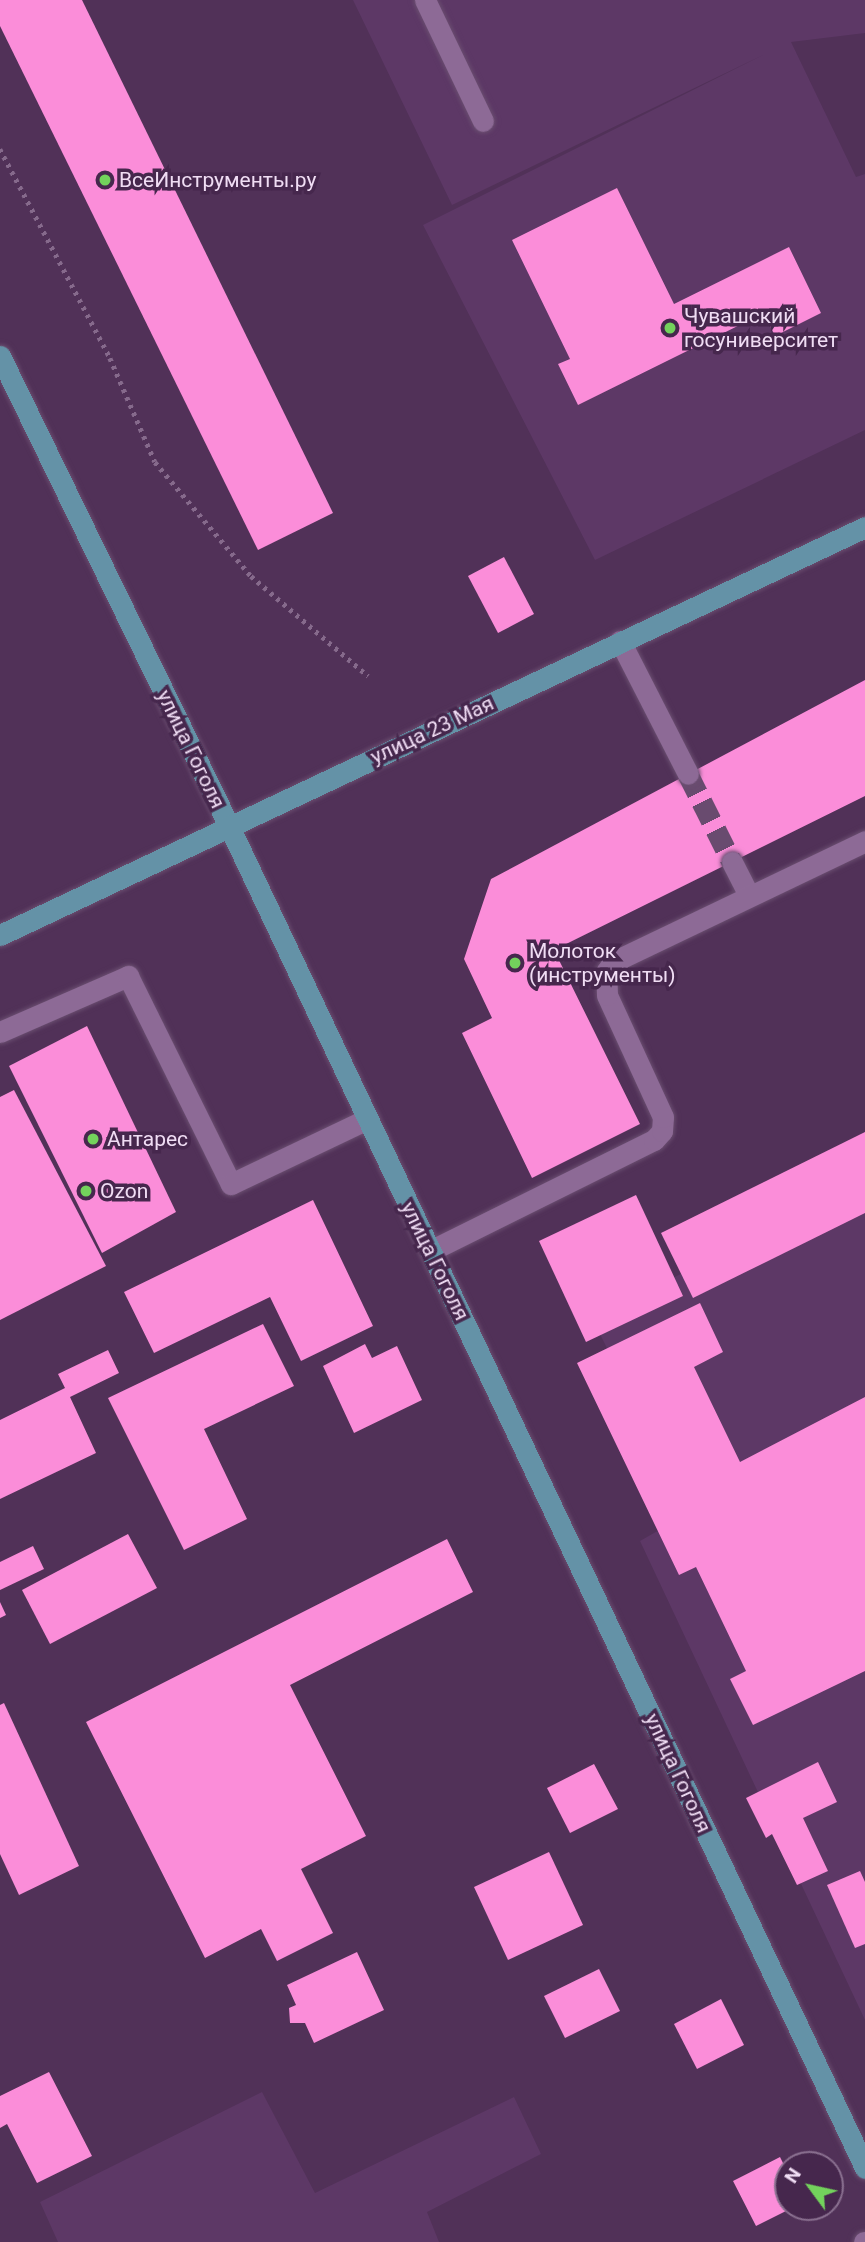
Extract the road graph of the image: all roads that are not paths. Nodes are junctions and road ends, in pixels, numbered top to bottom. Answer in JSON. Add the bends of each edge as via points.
{"nodes":[{"id":1,"x":425,"y":0,"type":"edge"},
{"id":2,"x":483,"y":121,"type":"dead end"},
{"id":3,"x":0,"y":356,"type":"edge"},
{"id":4,"x":865,"y":527,"type":"edge"},
{"id":5,"x":620,"y":641,"type":"junction"},
{"id":6,"x":688,"y":774,"type":"tunnel mouth"},
{"id":7,"x":229,"y":826,"type":"junction"},
{"id":8,"x":865,"y":841,"type":"edge"},
{"id":9,"x":732,"y":862,"type":"tunnel mouth"},
{"id":10,"x":748,"y":894,"type":"junction"},
{"id":11,"x":0,"y":935,"type":"edge"},
{"id":12,"x":0,"y":1032,"type":"edge"},
{"id":13,"x":367,"y":1119,"type":"junction"},
{"id":14,"x":430,"y":1251,"type":"junction"},
{"id":15,"x":865,"y":2168,"type":"edge"}],
"edges":[{"from":1,"to":2,"type":"street"},
{"from":3,"to":7,"type":"main road","name":"улица Гоголя"},
{"from":4,"to":5,"type":"main road","name":"улица 23 Мая"},
{"from":5,"to":6,"type":"street"},
{"from":5,"to":7,"type":"main road","name":"улица 23 Мая"},
{"from":7,"to":11,"type":"main road","name":"улица 23 Мая"},
{"from":7,"to":13,"type":"main road","name":"улица Гоголя"},
{"from":8,"to":10,"type":"street"},
{"from":9,"to":10,"type":"street"},
{"from":10,"to":14,"type":"street","via":[[623,956],[606,972],[607,996],[663,1117],[662,1131],[654,1140]]},
{"from":12,"to":13,"type":"street","via":[[128,976],[231,1184]]},
{"from":13,"to":14,"type":"main road","name":"улица Гоголя"},
{"from":14,"to":15,"type":"main road","name":"улица Гоголя"}]}
